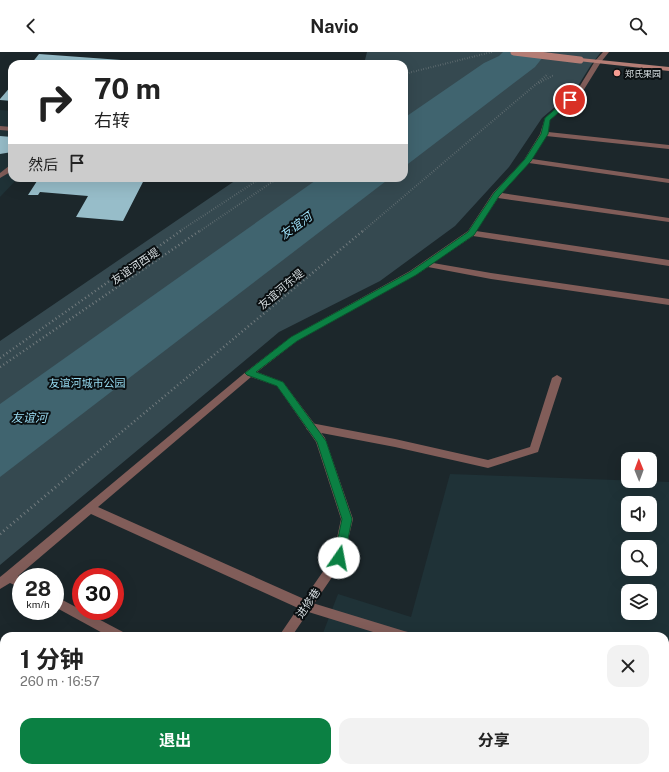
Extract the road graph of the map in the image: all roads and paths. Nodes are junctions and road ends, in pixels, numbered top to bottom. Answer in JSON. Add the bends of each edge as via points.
{"nodes":[{"id":1,"x":492,"y":52,"type":"edge"},
{"id":2,"x":514,"y":52,"type":"edge"},
{"id":3,"x":565,"y":52,"type":"edge"},
{"id":4,"x":602,"y":56,"type":"edge"},
{"id":5,"x":581,"y":57,"type":"junction"},
{"id":6,"x":669,"y":63,"type":"edge"},
{"id":7,"x":669,"y":69,"type":"edge"},
{"id":8,"x":408,"y":73,"type":"edge"},
{"id":9,"x":550,"y":73,"type":"dead end"},
{"id":10,"x":544,"y":134,"type":"junction"},
{"id":11,"x":669,"y":147,"type":"edge"},
{"id":12,"x":527,"y":161,"type":"junction"},
{"id":13,"x":669,"y":181,"type":"edge"},
{"id":14,"x":255,"y":182,"type":"edge"},
{"id":15,"x":272,"y":182,"type":"edge"},
{"id":16,"x":496,"y":195,"type":"junction"},
{"id":17,"x":669,"y":220,"type":"edge"},
{"id":18,"x":471,"y":233,"type":"junction"},
{"id":19,"x":669,"y":263,"type":"edge"},
{"id":20,"x":426,"y":264,"type":"junction"},
{"id":21,"x":669,"y":302,"type":"edge"},
{"id":22,"x":0,"y":358,"type":"edge"},
{"id":23,"x":0,"y":367,"type":"edge"},
{"id":24,"x":250,"y":373,"type":"junction"},
{"id":25,"x":557,"y":378,"type":"dead end"},
{"id":26,"x":311,"y":427,"type":"junction"},
{"id":27,"x":89,"y":508,"type":"junction"},
{"id":28,"x":0,"y":534,"type":"edge"},
{"id":29,"x":5,"y":580,"type":"edge"},
{"id":30,"x":64,"y":606,"type":"edge"},
{"id":31,"x":306,"y":606,"type":"junction"},
{"id":32,"x":112,"y":632,"type":"edge"},
{"id":33,"x":288,"y":632,"type":"edge"},
{"id":34,"x":391,"y":632,"type":"edge"}],
"edges":[{"from":1,"to":8,"type":"path"},
{"from":2,"to":5,"type":"street","bridge":true},
{"from":3,"to":5,"type":"street"},
{"from":4,"to":5,"type":"street"},
{"from":4,"to":6,"type":"street"},
{"from":4,"to":7,"type":"street"},
{"from":4,"to":10,"type":"street","via":[[581,90],[547,119]]},
{"from":9,"to":28,"type":"path","name":"友谊河东堤"},
{"from":10,"to":11,"type":"street"},
{"from":10,"to":12,"type":"street"},
{"from":12,"to":13,"type":"street"},
{"from":12,"to":16,"type":"street"},
{"from":14,"to":22,"type":"path","via":[[173,235]]},
{"from":15,"to":23,"type":"path","name":"友谊河西堤"},
{"from":16,"to":17,"type":"street"},
{"from":16,"to":18,"type":"street"},
{"from":18,"to":19,"type":"street"},
{"from":18,"to":20,"type":"street"},
{"from":20,"to":21,"type":"street"},
{"from":20,"to":24,"type":"street","via":[[294,339]]},
{"from":24,"to":26,"type":"street","name":"进修巷","via":[[280,384]]},
{"from":24,"to":27,"type":"street"},
{"from":25,"to":26,"type":"street","via":[[534,449],[488,464]]},
{"from":26,"to":31,"type":"street","name":"进修巷","via":[[321,441],[347,519],[339,558]]},
{"from":27,"to":29,"type":"street"},
{"from":27,"to":31,"type":"street"},
{"from":30,"to":32,"type":"street"},
{"from":31,"to":33,"type":"street","name":"进修巷"},
{"from":31,"to":34,"type":"street"}]}
